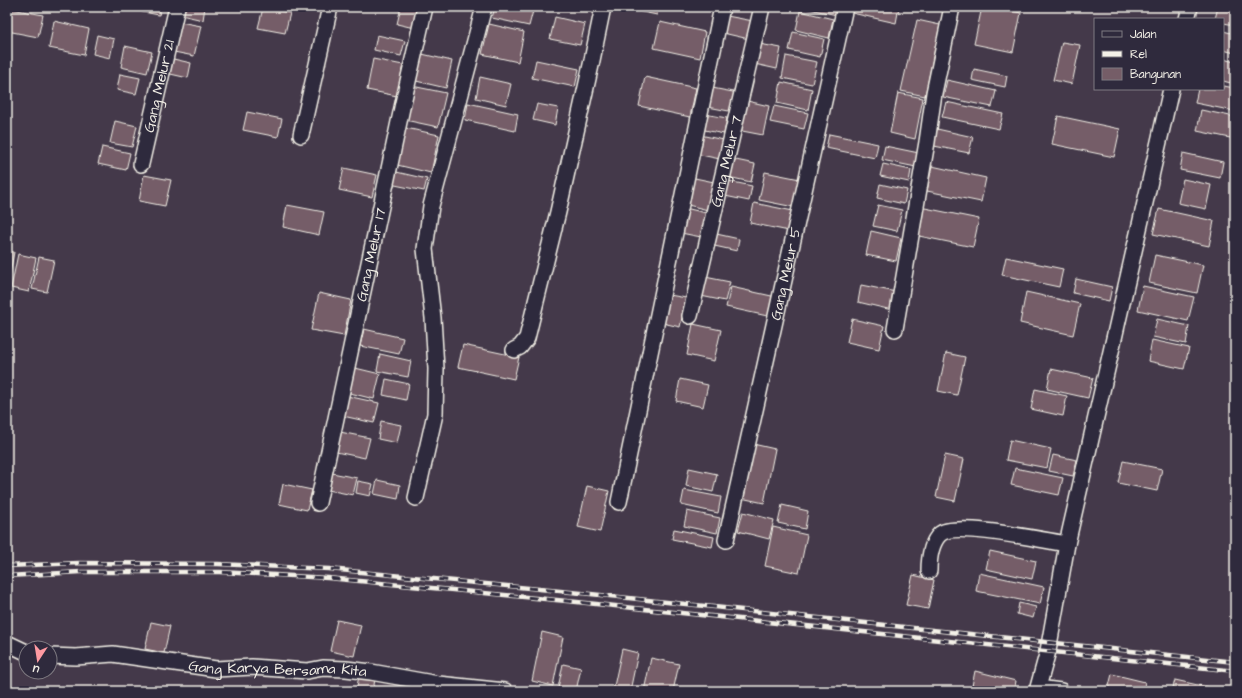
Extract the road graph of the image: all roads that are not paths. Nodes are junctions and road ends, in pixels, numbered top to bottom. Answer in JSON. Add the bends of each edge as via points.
{"nodes":[{"id":1,"x":177,"y":7,"type":"edge"},
{"id":2,"x":330,"y":7,"type":"edge"},
{"id":3,"x":425,"y":7,"type":"edge"},
{"id":4,"x":484,"y":7,"type":"edge"},
{"id":5,"x":603,"y":7,"type":"edge"},
{"id":6,"x":722,"y":7,"type":"edge"},
{"id":7,"x":762,"y":7,"type":"edge"},
{"id":8,"x":845,"y":7,"type":"edge"},
{"id":9,"x":952,"y":7,"type":"edge"},
{"id":10,"x":1190,"y":7,"type":"edge"},
{"id":11,"x":1187,"y":18,"type":"edge"},
{"id":12,"x":1171,"y":90,"type":"edge"},
{"id":13,"x":301,"y":135,"type":"dead end"},
{"id":14,"x":141,"y":164,"type":"dead end"},
{"id":15,"x":690,"y":316,"type":"dead end"},
{"id":16,"x":895,"y":329,"type":"dead end"},
{"id":17,"x":514,"y":350,"type":"dead end"},
{"id":18,"x":416,"y":498,"type":"dead end"},
{"id":19,"x":619,"y":502,"type":"dead end"},
{"id":20,"x":318,"y":503,"type":"dead end"},
{"id":21,"x":726,"y":540,"type":"dead end"},
{"id":22,"x":1068,"y":544,"type":"junction"},
{"id":23,"x":929,"y":572,"type":"dead end"},
{"id":24,"x":7,"y":642,"type":"edge"},
{"id":25,"x":18,"y":648,"type":"edge"},
{"id":26,"x":58,"y":656,"type":"edge"},
{"id":27,"x":1037,"y":690,"type":"edge"},
{"id":28,"x":505,"y":691,"type":"edge"},
{"id":29,"x":1061,"y":691,"type":"edge"}],
"edges":[{"from":1,"to":14,"type":"street","name":"Gang Melur 21"},
{"from":2,"to":13,"type":"street"},
{"from":3,"to":20,"type":"street","name":"Gang Melur 17"},
{"from":4,"to":18,"type":"street","via":[[431,206],[427,233],[425,249],[433,318],[436,395],[435,414]]},
{"from":5,"to":17,"type":"street","via":[[558,212],[527,338]]},
{"from":6,"to":19,"type":"street"},
{"from":7,"to":15,"type":"street","name":"Gang Melur 7"},
{"from":8,"to":21,"type":"street","name":"Gang Melur 5"},
{"from":9,"to":16,"type":"street","via":[[934,93]]},
{"from":10,"to":11,"type":"street"},
{"from":12,"to":22,"type":"street"},
{"from":22,"to":23,"type":"street","via":[[982,530],[948,530],[940,534],[934,544]]},
{"from":22,"to":27,"type":"street","via":[[1048,651]]},
{"from":24,"to":25,"type":"street"},
{"from":26,"to":28,"type":"street","name":"Gang Karya Bersama Kita","via":[[113,654],[216,669],[346,669],[438,684]]},
{"from":27,"to":29,"type":"street"}]}
